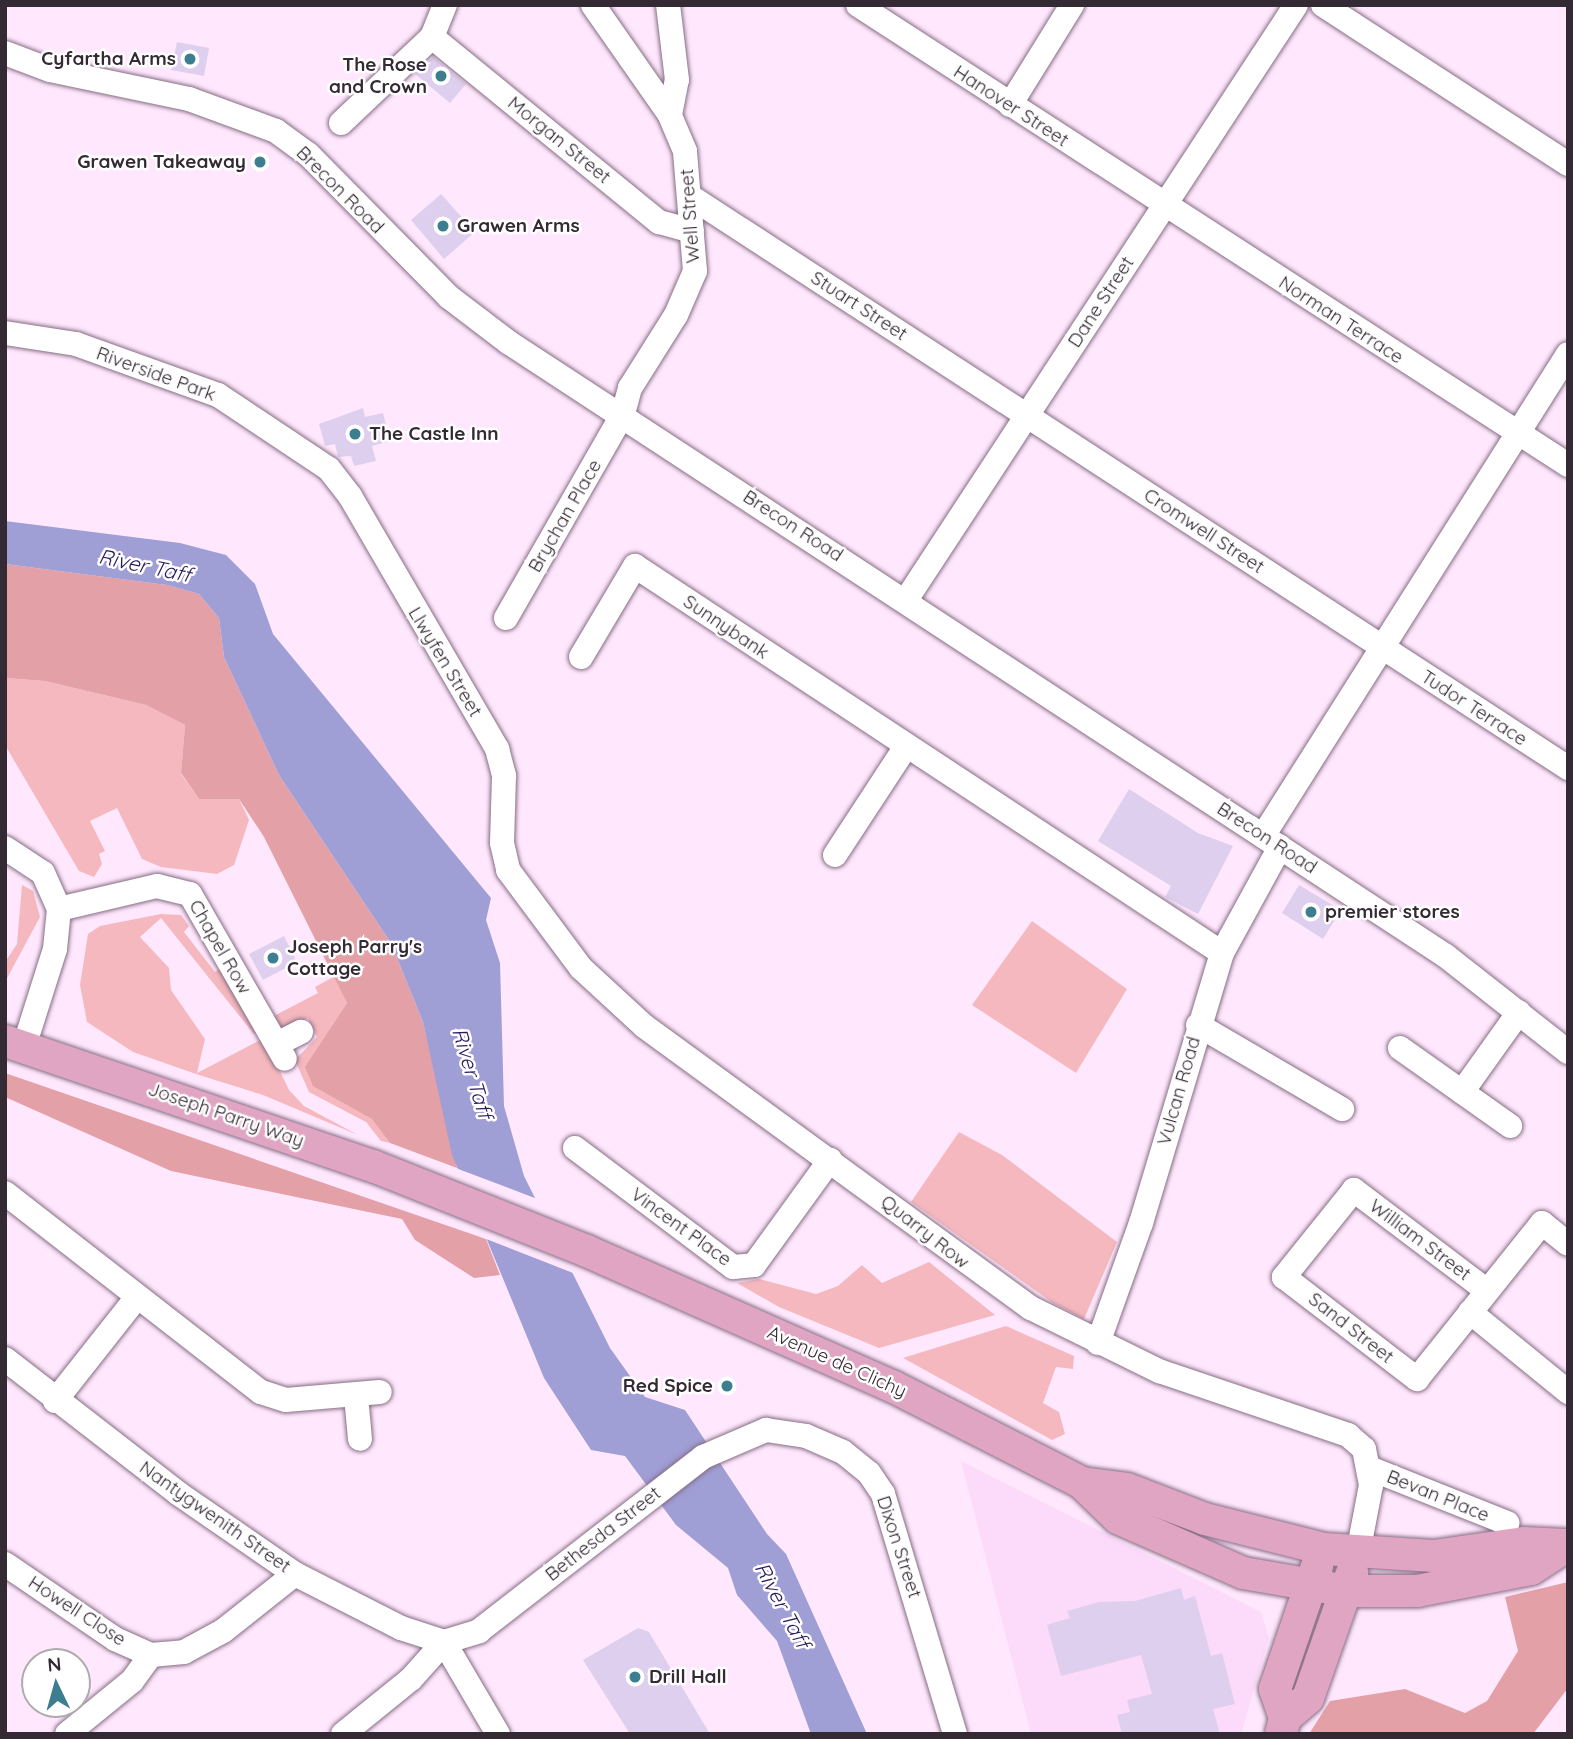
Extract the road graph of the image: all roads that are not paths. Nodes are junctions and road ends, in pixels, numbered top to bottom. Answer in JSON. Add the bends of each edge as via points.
{"nodes":[{"id":1,"x":445,"y":5,"type":"edge"},
{"id":2,"x":593,"y":5,"type":"edge"},
{"id":3,"x":668,"y":5,"type":"edge"},
{"id":4,"x":858,"y":5,"type":"edge"},
{"id":5,"x":1072,"y":5,"type":"edge"},
{"id":6,"x":1296,"y":5,"type":"edge"},
{"id":7,"x":1323,"y":5,"type":"edge"},
{"id":8,"x":432,"y":37,"type":"junction"},
{"id":9,"x":5,"y":53,"type":"edge"},
{"id":10,"x":1010,"y":105,"type":"junction"},
{"id":11,"x":670,"y":115,"type":"junction"},
{"id":12,"x":341,"y":123,"type":"dead end"},
{"id":13,"x":1568,"y":164,"type":"edge"},
{"id":14,"x":691,"y":197,"type":"junction"},
{"id":15,"x":1164,"y":207,"type":"junction"},
{"id":16,"x":692,"y":231,"type":"junction"},
{"id":17,"x":5,"y":333,"type":"edge"},
{"id":18,"x":1568,"y":354,"type":"edge"},
{"id":19,"x":623,"y":414,"type":"junction"},
{"id":20,"x":1027,"y":415,"type":"junction"},
{"id":21,"x":1519,"y":434,"type":"junction"},
{"id":22,"x":1568,"y":465,"type":"edge"},
{"id":23,"x":329,"y":469,"type":"joint"},
{"id":24,"x":906,"y":600,"type":"junction"},
{"id":25,"x":506,"y":618,"type":"dead end"},
{"id":26,"x":1381,"y":647,"type":"junction"},
{"id":27,"x":581,"y":657,"type":"dead end"},
{"id":28,"x":905,"y":748,"type":"junction"},
{"id":29,"x":1568,"y":768,"type":"edge"},
{"id":30,"x":1272,"y":841,"type":"junction"},
{"id":31,"x":5,"y":848,"type":"edge"},
{"id":32,"x":835,"y":855,"type":"dead end"},
{"id":33,"x":508,"y":870,"type":"joint"},
{"id":34,"x":59,"y":909,"type":"junction"},
{"id":35,"x":1222,"y":953,"type":"junction"},
{"id":36,"x":1519,"y":1012,"type":"junction"},
{"id":37,"x":1198,"y":1025,"type":"junction"},
{"id":38,"x":301,"y":1032,"type":"dead end"},
{"id":39,"x":15,"y":1044,"type":"edge"},
{"id":40,"x":1400,"y":1048,"type":"dead end"},
{"id":41,"x":1568,"y":1052,"type":"edge"},
{"id":42,"x":1462,"y":1092,"type":"junction"},
{"id":43,"x":1342,"y":1109,"type":"dead end"},
{"id":44,"x":1510,"y":1126,"type":"dead end"},
{"id":45,"x":575,"y":1149,"type":"dead end"},
{"id":46,"x":830,"y":1160,"type":"junction"},
{"id":47,"x":1354,"y":1190,"type":"joint"},
{"id":48,"x":5,"y":1193,"type":"edge"},
{"id":49,"x":1568,"y":1244,"type":"edge"},
{"id":50,"x":587,"y":1251,"type":"joint"},
{"id":51,"x":1486,"y":1290,"type":"junction"},
{"id":52,"x":137,"y":1297,"type":"junction"},
{"id":53,"x":1470,"y":1312,"type":"junction"},
{"id":54,"x":1098,"y":1343,"type":"junction"},
{"id":55,"x":5,"y":1359,"type":"edge"},
{"id":56,"x":1568,"y":1392,"type":"edge"},
{"id":57,"x":55,"y":1401,"type":"junction"},
{"id":58,"x":766,"y":1430,"type":"joint"},
{"id":59,"x":360,"y":1439,"type":"dead end"},
{"id":60,"x":1369,"y":1468,"type":"junction"},
{"id":61,"x":1083,"y":1483,"type":"junction"},
{"id":62,"x":1367,"y":1510,"type":"junction"},
{"id":63,"x":1507,"y":1523,"type":"dead end"},
{"id":64,"x":1567,"y":1545,"type":"edge"},
{"id":65,"x":1324,"y":1549,"type":"junction"},
{"id":66,"x":1358,"y":1553,"type":"junction"},
{"id":67,"x":5,"y":1564,"type":"edge"},
{"id":68,"x":295,"y":1574,"type":"junction"},
{"id":69,"x":1309,"y":1586,"type":"junction"},
{"id":70,"x":1348,"y":1591,"type":"junction"},
{"id":71,"x":444,"y":1642,"type":"junction"},
{"id":72,"x":151,"y":1655,"type":"junction"},
{"id":73,"x":1283,"y":1726,"type":"edge"},
{"id":74,"x":67,"y":1734,"type":"edge"},
{"id":75,"x":343,"y":1734,"type":"edge"},
{"id":76,"x":498,"y":1734,"type":"edge"},
{"id":77,"x":955,"y":1734,"type":"edge"}],
"edges":[{"from":1,"to":8,"type":"street"},
{"from":2,"to":11,"type":"street","name":"Well Street"},
{"from":3,"to":11,"type":"street","via":[[677,80]]},
{"from":4,"to":10,"type":"street","name":"Hanover Street"},
{"from":5,"to":10,"type":"street"},
{"from":6,"to":15,"type":"street","name":"Dane Street"},
{"from":7,"to":13,"type":"street"},
{"from":8,"to":12,"type":"street"},
{"from":8,"to":16,"type":"street","name":"Morgan Street","via":[[659,222]]},
{"from":9,"to":19,"type":"street","name":"Brecon Road","via":[[50,70],[189,99],[276,131],[308,154],[449,297],[508,342]]},
{"from":10,"to":15,"type":"street","name":"Hanover Street"},
{"from":11,"to":14,"type":"street","name":"Well Street","via":[[685,151]]},
{"from":14,"to":16,"type":"street","name":"Well Street"},
{"from":14,"to":20,"type":"street","name":"Stuart Street"},
{"from":15,"to":20,"type":"street","name":"Dane Street"},
{"from":15,"to":21,"type":"street","name":"Norman Terrace"},
{"from":16,"to":19,"type":"street","name":"Well Street","via":[[695,271],[676,316],[630,388]]},
{"from":17,"to":23,"type":"street","name":"Riverside Park","via":[[76,344],[218,395]]},
{"from":18,"to":21,"type":"street","name":"Vulcan Road"},
{"from":19,"to":24,"type":"street","name":"Brecon Road"},
{"from":19,"to":25,"type":"street","name":"Brychan Place"},
{"from":20,"to":24,"type":"street","name":"Dane Street"},
{"from":20,"to":26,"type":"street","name":"Cromwell Street"},
{"from":21,"to":22,"type":"street","name":"Norman Terrace"},
{"from":21,"to":26,"type":"street","name":"Vulcan Road"},
{"from":23,"to":33,"type":"street","name":"Llwyfen Street","via":[[351,496],[497,749],[504,776],[502,844]]},
{"from":24,"to":30,"type":"street","name":"Brecon Road"},
{"from":26,"to":29,"type":"street","name":"Tudor Terrace"},
{"from":26,"to":30,"type":"street","name":"Vulcan Road"},
{"from":27,"to":28,"type":"street","name":"Sunnybank","via":[[635,566]]},
{"from":28,"to":32,"type":"street"},
{"from":28,"to":35,"type":"street","name":"Sunnybank"},
{"from":30,"to":35,"type":"street","name":"Vulcan Road"},
{"from":30,"to":36,"type":"street","name":"Brecon Road","via":[[1446,956]]},
{"from":31,"to":34,"type":"street","via":[[43,873]]},
{"from":33,"to":46,"type":"street","name":"Quarry Row","via":[[531,908],[590,977],[645,1026]]},
{"from":34,"to":38,"type":"street","name":"Chapel Row","via":[[157,886],[190,894],[281,1051]]},
{"from":34,"to":39,"type":"street","via":[[55,949]]},
{"from":35,"to":37,"type":"street","name":"Vulcan Road"},
{"from":36,"to":41,"type":"street","name":"Brecon Road"},
{"from":36,"to":42,"type":"street"},
{"from":37,"to":43,"type":"street"},
{"from":37,"to":54,"type":"street","name":"Vulcan Road","via":[[1141,1223]]},
{"from":39,"to":50,"type":"main road","name":"Joseph Parry Way"},
{"from":40,"to":42,"type":"street"},
{"from":42,"to":44,"type":"street"},
{"from":45,"to":46,"type":"street","name":"Vincent Place","via":[[733,1267],[754,1265]]},
{"from":46,"to":54,"type":"street","name":"Quarry Row","via":[[995,1286]]},
{"from":47,"to":51,"type":"street","name":"William Street"},
{"from":47,"to":53,"type":"street","name":"Sand Street","via":[[1284,1277],[1417,1379]]},
{"from":48,"to":52,"type":"street"},
{"from":49,"to":51,"type":"street","via":[[1542,1223]]},
{"from":50,"to":61,"type":"main road","name":"Avenue de Clichy","via":[[892,1386]]},
{"from":51,"to":53,"type":"street"},
{"from":52,"to":57,"type":"street"},
{"from":52,"to":59,"type":"street","via":[[261,1392],[286,1400],[368,1394]]},
{"from":53,"to":56,"type":"street"},
{"from":54,"to":60,"type":"street","name":"Quarry Row","via":[[1219,1394],[1329,1426],[1364,1449]]},
{"from":55,"to":57,"type":"street","name":"Nantygwenith Street"},
{"from":57,"to":68,"type":"street","name":"Nantygwenith Street"},
{"from":58,"to":71,"type":"street","name":"Bethesda Street","via":[[719,1450],[643,1502],[479,1631]]},
{"from":58,"to":77,"type":"street","name":"Dixon Street","via":[[806,1436],[843,1452],[869,1473],[883,1494]]},
{"from":60,"to":62,"type":"street"},
{"from":60,"to":63,"type":"street","name":"Bevan Place"},
{"from":61,"to":65,"type":"main road","name":"Avenue de Clichy","via":[[1128,1489],[1205,1519]]},
{"from":61,"to":69,"type":"main road","name":"Avenue de Clichy","via":[[1118,1518],[1243,1573]]},
{"from":62,"to":65,"type":"street"},
{"from":62,"to":66,"type":"street"},
{"from":64,"to":66,"type":"main road","via":[[1524,1543],[1434,1556]]},
{"from":64,"to":70,"type":"main road","via":[[1531,1569],[1493,1580],[1416,1591]]},
{"from":65,"to":66,"type":"main road","name":"Avenue de Clichy"},
{"from":65,"to":69,"type":"main road"},
{"from":66,"to":70,"type":"main road"},
{"from":67,"to":72,"type":"street","name":"Howell Close","via":[[116,1639]]},
{"from":68,"to":71,"type":"street","name":"Nantygwenith Street","via":[[401,1628]]},
{"from":68,"to":72,"type":"street","name":"Howell Close","via":[[223,1631],[184,1653]]},
{"from":69,"to":70,"type":"main road","name":"Avenue de Clichy"},
{"from":69,"to":73,"type":"main road","via":[[1275,1689]]},
{"from":70,"to":73,"type":"main road","via":[[1308,1698]]},
{"from":71,"to":75,"type":"street","via":[[411,1679]]},
{"from":71,"to":76,"type":"street"},
{"from":72,"to":74,"type":"street","via":[[132,1681]]}]}
